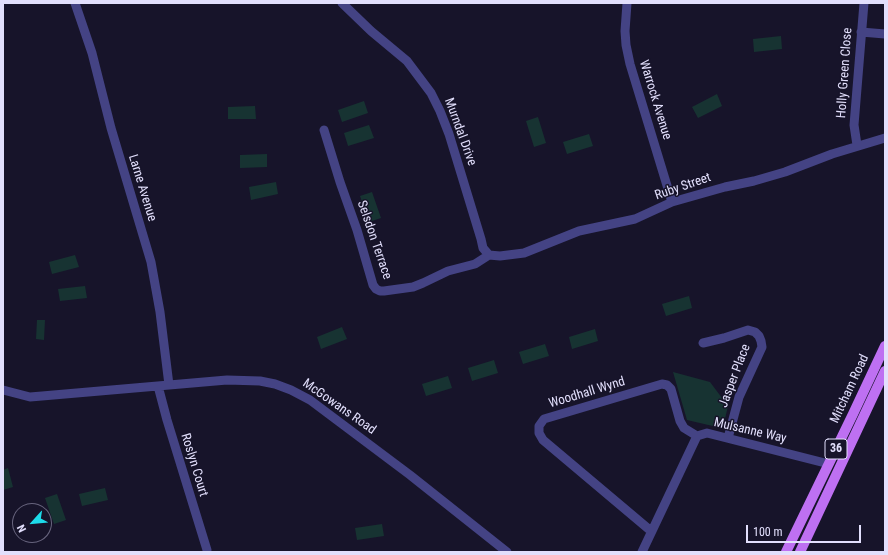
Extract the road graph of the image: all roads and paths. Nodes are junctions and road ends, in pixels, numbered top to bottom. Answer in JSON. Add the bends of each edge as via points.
{"nodes":[{"id":1,"x":75,"y":3,"type":"edge"},
{"id":2,"x":342,"y":3,"type":"edge"},
{"id":3,"x":627,"y":3,"type":"edge"},
{"id":4,"x":864,"y":3,"type":"edge"},
{"id":5,"x":862,"y":32,"type":"junction"},
{"id":6,"x":885,"y":34,"type":"edge"},
{"id":7,"x":324,"y":130,"type":"dead end"},
{"id":8,"x":885,"y":138,"type":"edge"},
{"id":9,"x":856,"y":145,"type":"junction"},
{"id":10,"x":672,"y":202,"type":"junction"},
{"id":11,"x":489,"y":255,"type":"junction"},
{"id":12,"x":703,"y":342,"type":"dead end"},
{"id":13,"x":885,"y":346,"type":"edge"},
{"id":14,"x":885,"y":371,"type":"edge"},
{"id":15,"x":169,"y":385,"type":"junction"},
{"id":16,"x":158,"y":386,"type":"junction"},
{"id":17,"x":3,"y":390,"type":"edge"},
{"id":18,"x":697,"y":436,"type":"junction"},
{"id":19,"x":728,"y":438,"type":"junction"},
{"id":20,"x":828,"y":464,"type":"junction"},
{"id":21,"x":839,"y":468,"type":"junction"},
{"id":22,"x":651,"y":531,"type":"junction"},
{"id":23,"x":207,"y":550,"type":"dead end"},
{"id":24,"x":507,"y":552,"type":"edge"},
{"id":25,"x":642,"y":552,"type":"edge"},
{"id":26,"x":786,"y":552,"type":"edge"},
{"id":27,"x":800,"y":552,"type":"edge"}],
"edges":[{"from":1,"to":15,"type":"street","name":"Larne Avenue","via":[[92,53],[110,128],[151,262]]},
{"from":2,"to":11,"type":"street","name":"Murndal Drive","via":[[407,61],[431,93],[449,134],[481,239]]},
{"from":3,"to":10,"type":"street","name":"Warrock Avenue","via":[[625,31],[630,64]]},
{"from":4,"to":5,"type":"street","name":"Holly Green Close"},
{"from":5,"to":6,"type":"street"},
{"from":5,"to":9,"type":"street","name":"Holly Green Close","via":[[854,125]]},
{"from":7,"to":11,"type":"street","name":"Selsdon Terrace","via":[[376,289],[384,292],[413,287],[448,271],[475,264]]},
{"from":8,"to":9,"type":"street","name":"Ruby Street"},
{"from":9,"to":10,"type":"street","name":"Ruby Street","via":[[785,172]]},
{"from":10,"to":11,"type":"street","name":"Ruby Street","via":[[635,219],[579,231],[524,252]]},
{"from":12,"to":19,"type":"street","name":"Jasper Place","via":[[748,330],[755,332],[762,341],[762,347],[739,397]]},
{"from":13,"to":20,"type":"main road","name":"Mitcham Road","number":"36"},
{"from":14,"to":21,"type":"main road","name":"Mitcham Road","number":"36"},
{"from":15,"to":16,"type":"street","name":"McGowans Road"},
{"from":15,"to":24,"type":"street","name":"McGowans Road","via":[[241,379],[260,381],[291,390],[310,400],[344,425]]},
{"from":16,"to":17,"type":"street","name":"McGowans Road","via":[[30,397]]},
{"from":16,"to":23,"type":"street","name":"Roslyn Court"},
{"from":18,"to":19,"type":"street","name":"Mulsanne Way","via":[[707,433]]},
{"from":18,"to":22,"type":"street","name":"Mulsanne Way"},
{"from":18,"to":22,"type":"street","name":"Woodhall Wynd","via":[[684,428],[671,389],[668,385],[662,384],[544,420],[539,426],[543,440]]},
{"from":19,"to":20,"type":"street","name":"Mulsanne Way"},
{"from":20,"to":21,"type":"main road"},
{"from":20,"to":26,"type":"main road","name":"Mitcham Road","number":"36"},
{"from":21,"to":27,"type":"main road","name":"Mitcham Road","number":"36"},
{"from":22,"to":25,"type":"street","name":"Mulsanne Way"}]}
